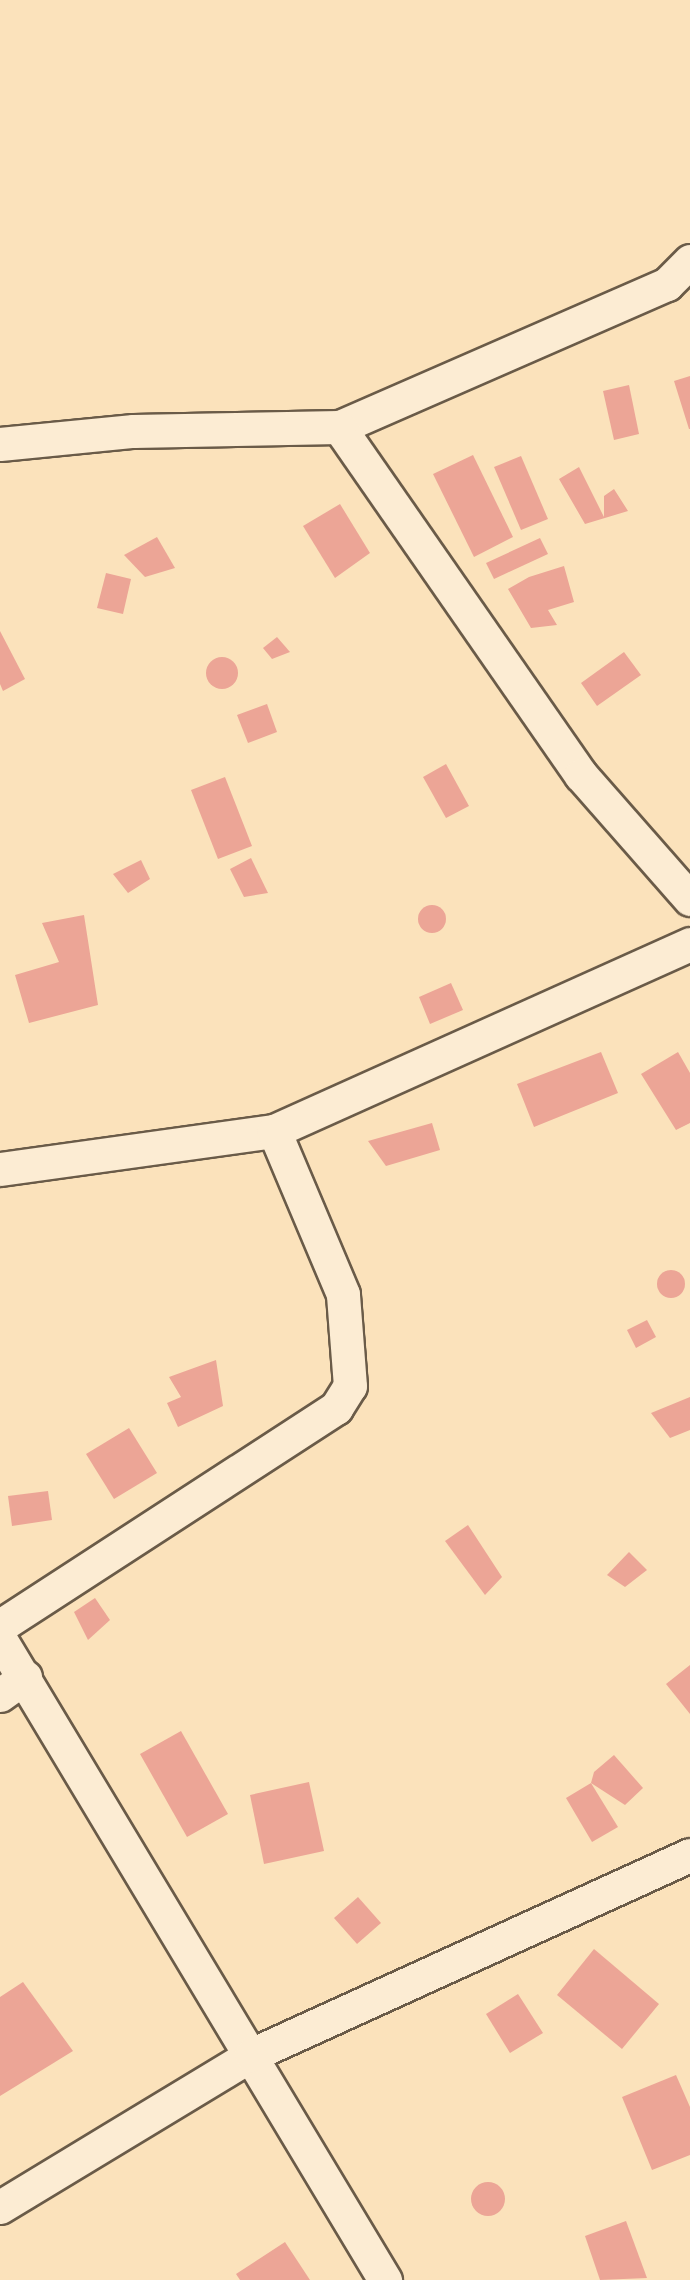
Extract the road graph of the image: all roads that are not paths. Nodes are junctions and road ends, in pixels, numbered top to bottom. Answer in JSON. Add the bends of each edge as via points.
{"nodes":[{"id":1,"x":690,"y":261,"type":"edge"},
{"id":2,"x":339,"y":428,"type":"junction"},
{"id":3,"x":0,"y":444,"type":"edge"},
{"id":4,"x":690,"y":899,"type":"edge"},
{"id":5,"x":690,"y":944,"type":"edge"},
{"id":6,"x":274,"y":1131,"type":"junction"},
{"id":7,"x":0,"y":1169,"type":"edge"},
{"id":8,"x":0,"y":1626,"type":"edge"},
{"id":9,"x":0,"y":1639,"type":"edge"},
{"id":10,"x":12,"y":1686,"type":"edge"},
{"id":11,"x":690,"y":1854,"type":"edge"},
{"id":12,"x":251,"y":2055,"type":"junction"},
{"id":13,"x":0,"y":2207,"type":"edge"},
{"id":14,"x":385,"y":2280,"type":"edge"}],
"edges":[{"from":1,"to":2,"type":"street","via":[[667,284]]},
{"from":2,"to":3,"type":"street","via":[[134,431]]},
{"from":2,"to":4,"type":"street","via":[[581,775]]},
{"from":5,"to":6,"type":"street"},
{"from":6,"to":7,"type":"street"},
{"from":6,"to":8,"type":"street","via":[[343,1294],[350,1386],[336,1408]]},
{"from":9,"to":10,"type":"street"},
{"from":10,"to":12,"type":"street"},
{"from":11,"to":12,"type":"street"},
{"from":12,"to":13,"type":"street"},
{"from":12,"to":14,"type":"street"}]}
